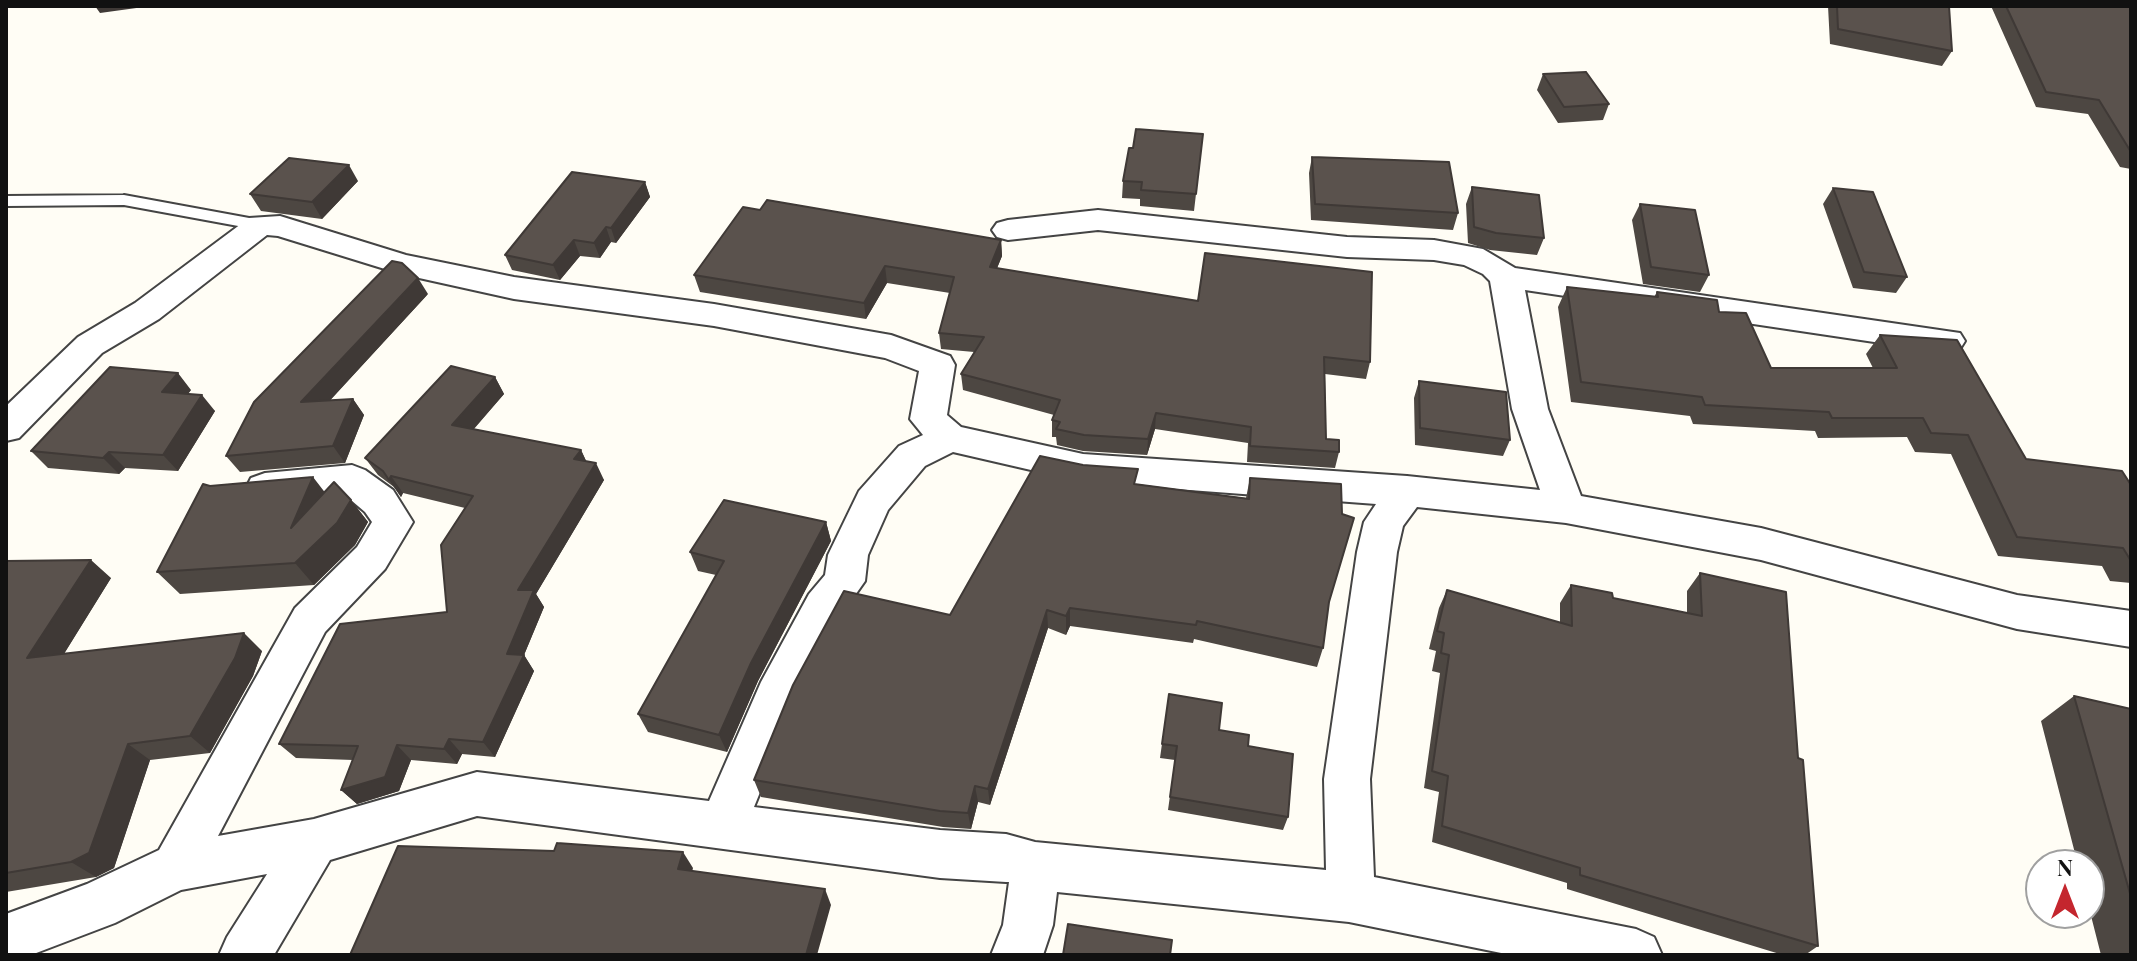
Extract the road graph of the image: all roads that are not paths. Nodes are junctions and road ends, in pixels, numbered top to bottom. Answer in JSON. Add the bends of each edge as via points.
{"nodes":[{"id":1,"x":6,"y":201,"type":"edge"},
{"id":2,"x":260,"y":225,"type":"junction"},
{"id":3,"x":1008,"y":230,"type":"dead end"},
{"id":4,"x":1506,"y":277,"type":"junction"},
{"id":5,"x":1948,"y":341,"type":"edge"},
{"id":6,"x":6,"y":428,"type":"edge"},
{"id":7,"x":950,"y":438,"type":"junction"},
{"id":8,"x":230,"y":491,"type":"edge"},
{"id":9,"x":1407,"y":491,"type":"junction"},
{"id":10,"x":1566,"y":508,"type":"junction"},
{"id":11,"x":2131,"y":629,"type":"edge"},
{"id":12,"x":723,"y":824,"type":"junction"},
{"id":13,"x":314,"y":842,"type":"junction"},
{"id":14,"x":1035,"y":866,"type":"junction"},
{"id":15,"x":176,"y":867,"type":"junction"},
{"id":16,"x":1349,"y":897,"type":"junction"},
{"id":17,"x":6,"y":939,"type":"edge"},
{"id":18,"x":245,"y":955,"type":"edge"},
{"id":19,"x":1017,"y":955,"type":"edge"},
{"id":20,"x":1636,"y":955,"type":"edge"}],
"edges":[{"from":1,"to":2,"type":"lane","via":[[124,200]]},
{"from":2,"to":6,"type":"street","via":[[147,311],[90,345]]},
{"from":2,"to":7,"type":"street","via":[[514,288],[714,315],[891,347],[938,365],[928,419]]},
{"from":3,"to":4,"type":"street","via":[[1098,220],[1347,247],[1434,250],[1472,256]]},
{"from":4,"to":5,"type":"street"},
{"from":4,"to":10,"type":"street","via":[[1530,409]]},
{"from":7,"to":9,"type":"street","via":[[1083,468]]},
{"from":7,"to":12,"type":"street","via":[[912,456],[873,502],[848,555],[845,581],[824,606],[777,696]]},
{"from":8,"to":15,"type":"street","via":[[352,480],[379,501],[393,522],[371,558],[310,620]]},
{"from":9,"to":10,"type":"street"},
{"from":9,"to":16,"type":"street","via":[[1384,522],[1377,552],[1347,779]]},
{"from":10,"to":11,"type":"street","via":[[1761,544],[2017,612]]},
{"from":12,"to":13,"type":"street","via":[[477,794]]},
{"from":12,"to":14,"type":"street","via":[[1006,858]]},
{"from":13,"to":15,"type":"street"},
{"from":13,"to":18,"type":"street"},
{"from":14,"to":16,"type":"street"},
{"from":14,"to":19,"type":"street","via":[[1028,925]]},
{"from":15,"to":17,"type":"street","via":[[97,905]]},
{"from":16,"to":20,"type":"street"}]}
